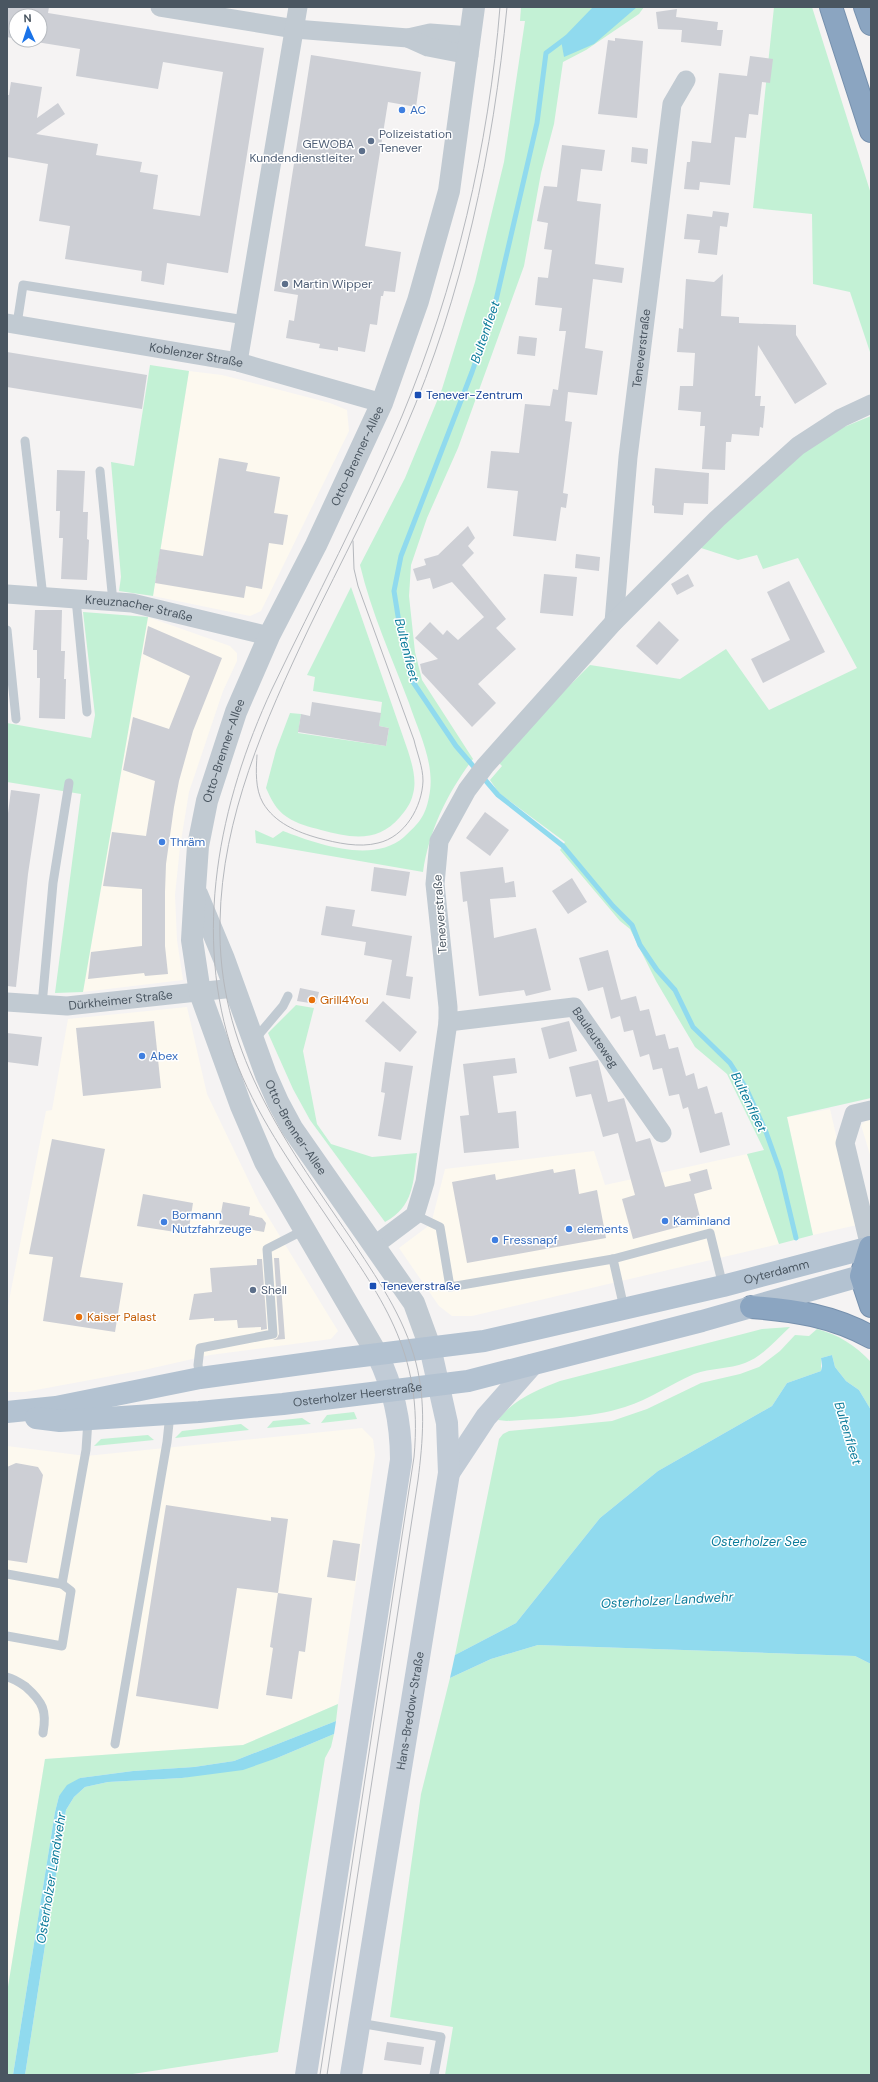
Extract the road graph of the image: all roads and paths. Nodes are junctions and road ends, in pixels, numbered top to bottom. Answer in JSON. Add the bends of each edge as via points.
{"nodes":[{"id":1,"x":160,"y":7,"type":"edge"},
{"id":2,"x":298,"y":7,"type":"edge"},
{"id":3,"x":474,"y":7,"type":"edge"},
{"id":4,"x":831,"y":7,"type":"edge"},
{"id":5,"x":865,"y":7,"type":"edge"},
{"id":6,"x":871,"y":24,"type":"edge"},
{"id":7,"x":295,"y":29,"type":"junction"},
{"id":8,"x":470,"y":45,"type":"junction"},
{"id":9,"x":686,"y":80,"type":"dead end"},
{"id":10,"x":871,"y":131,"type":"edge"},
{"id":11,"x":245,"y":320,"type":"junction"},
{"id":12,"x":12,"y":324,"type":"edge"},
{"id":13,"x":238,"y":362,"type":"junction"},
{"id":14,"x":382,"y":404,"type":"junction"},
{"id":15,"x":871,"y":404,"type":"edge"},
{"id":16,"x":25,"y":441,"type":"dead end"},
{"id":17,"x":100,"y":471,"type":"dead end"},
{"id":18,"x":7,"y":594,"type":"edge"},
{"id":19,"x":43,"y":596,"type":"junction"},
{"id":20,"x":76,"y":599,"type":"junction"},
{"id":21,"x":113,"y":602,"type":"junction"},
{"id":22,"x":614,"y":622,"type":"junction"},
{"id":23,"x":7,"y":630,"type":"edge"},
{"id":24,"x":269,"y":636,"type":"junction"},
{"id":25,"x":87,"y":712,"type":"dead end"},
{"id":26,"x":16,"y":719,"type":"dead end"},
{"id":27,"x":69,"y":783,"type":"dead end"},
{"id":28,"x":195,"y":890,"type":"junction"},
{"id":29,"x":234,"y":988,"type":"junction"},
{"id":30,"x":200,"y":992,"type":"junction"},
{"id":31,"x":288,"y":996,"type":"dead end"},
{"id":32,"x":7,"y":1002,"type":"edge"},
{"id":33,"x":42,"y":1005,"type":"junction"},
{"id":34,"x":448,"y":1022,"type":"junction"},
{"id":35,"x":252,"y":1042,"type":"junction"},
{"id":36,"x":871,"y":1110,"type":"edge"},
{"id":37,"x":662,"y":1133,"type":"dead end"},
{"id":38,"x":415,"y":1215,"type":"junction"},
{"id":39,"x":304,"y":1230,"type":"junction"},
{"id":40,"x":374,"y":1245,"type":"junction"},
{"id":41,"x":871,"y":1247,"type":"edge"},
{"id":42,"x":613,"y":1259,"type":"junction"},
{"id":43,"x":866,"y":1274,"type":"edge"},
{"id":44,"x":723,"y":1286,"type":"junction"},
{"id":45,"x":682,"y":1295,"type":"joint"},
{"id":46,"x":871,"y":1306,"type":"edge"},
{"id":47,"x":751,"y":1307,"type":"junction"},
{"id":48,"x":624,"y":1309,"type":"junction"},
{"id":49,"x":871,"y":1337,"type":"edge"},
{"id":50,"x":430,"y":1347,"type":"junction"},
{"id":51,"x":377,"y":1354,"type":"junction"},
{"id":52,"x":532,"y":1365,"type":"junction"},
{"id":53,"x":200,"y":1378,"type":"junction"},
{"id":54,"x":439,"y":1385,"type":"junction"},
{"id":55,"x":393,"y":1391,"type":"junction"},
{"id":56,"x":7,"y":1414,"type":"edge"},
{"id":57,"x":170,"y":1414,"type":"junction"},
{"id":58,"x":88,"y":1420,"type":"junction"},
{"id":59,"x":450,"y":1473,"type":"junction"},
{"id":60,"x":7,"y":1574,"type":"edge"},
{"id":61,"x":62,"y":1584,"type":"junction"},
{"id":62,"x":7,"y":1636,"type":"edge"},
{"id":63,"x":7,"y":1677,"type":"edge"},
{"id":64,"x":43,"y":1733,"type":"dead end"},
{"id":65,"x":115,"y":1744,"type":"dead end"},
{"id":66,"x":359,"y":2023,"type":"junction"},
{"id":67,"x":306,"y":2075,"type":"edge"},
{"id":68,"x":351,"y":2075,"type":"edge"},
{"id":69,"x":434,"y":2075,"type":"edge"}],
"edges":[{"from":1,"to":7,"type":"street"},
{"from":2,"to":7,"type":"street"},
{"from":3,"to":8,"type":"street","name":"Otto-Brenner-Allee"},
{"from":4,"to":10,"type":"highway"},
{"from":5,"to":6,"type":"highway"},
{"from":7,"to":8,"type":"street","via":[[408,38],[430,33]]},
{"from":7,"to":11,"type":"street"},
{"from":8,"to":14,"type":"street","name":"Otto-Brenner-Allee","via":[[449,191],[418,301]]},
{"from":9,"to":22,"type":"street","name":"Teneverstraße","via":[[672,104],[628,456]]},
{"from":11,"to":12,"type":"lane","via":[[23,285]]},
{"from":11,"to":13,"type":"street"},
{"from":12,"to":13,"type":"street","name":"Koblenzer Straße"},
{"from":13,"to":14,"type":"street","name":"Koblenzer Straße"},
{"from":14,"to":24,"type":"street","name":"Otto-Brenner-Allee"},
{"from":15,"to":22,"type":"street","name":"Teneverstraße","via":[[841,418],[798,446],[717,519]]},
{"from":16,"to":19,"type":"lane"},
{"from":17,"to":21,"type":"lane"},
{"from":18,"to":19,"type":"street","name":"Kreuznacher Straße"},
{"from":19,"to":20,"type":"street","name":"Kreuznacher Straße"},
{"from":20,"to":21,"type":"street","name":"Kreuznacher Straße"},
{"from":20,"to":25,"type":"lane"},
{"from":21,"to":24,"type":"street","name":"Kreuznacher Straße","via":[[132,603]]},
{"from":22,"to":34,"type":"street","name":"Teneverstraße","via":[[485,766],[467,790],[439,841],[435,884]]},
{"from":23,"to":26,"type":"lane"},
{"from":24,"to":28,"type":"street","name":"Otto-Brenner-Allee","via":[[236,712],[207,801],[198,846]]},
{"from":27,"to":33,"type":"lane","via":[[53,883]]},
{"from":28,"to":29,"type":"street","name":"Otto-Brenner-Allee"},
{"from":28,"to":30,"type":"street","name":"Otto-Brenner-Allee","via":[[192,940]]},
{"from":29,"to":30,"type":"street","name":"Dürkheimer Straße"},
{"from":29,"to":35,"type":"street","name":"Otto-Brenner-Allee"},
{"from":30,"to":33,"type":"street","name":"Dürkheimer Straße","via":[[67,1006]]},
{"from":30,"to":39,"type":"street","name":"Otto-Brenner-Allee","via":[[241,1106],[265,1162]]},
{"from":31,"to":35,"type":"lane","via":[[283,1006]]},
{"from":32,"to":33,"type":"street","name":"Dürkheimer Straße"},
{"from":34,"to":37,"type":"street","name":"Bauleuteweg","via":[[574,1007]]},
{"from":34,"to":38,"type":"street","name":"Teneverstraße","via":[[425,1182]]},
{"from":35,"to":40,"type":"street","name":"Otto-Brenner-Allee","via":[[292,1128]]},
{"from":36,"to":41,"type":"street","via":[[854,1114],[845,1143]]},
{"from":38,"to":40,"type":"street"},
{"from":38,"to":42,"type":"lane","via":[[440,1227],[450,1287]]},
{"from":39,"to":51,"type":"street","name":"Otto-Brenner-Allee"},
{"from":39,"to":53,"type":"lane","via":[[266,1249],[273,1334],[200,1348]]},
{"from":40,"to":50,"type":"street","name":"Otto-Brenner-Allee","via":[[414,1304]]},
{"from":41,"to":43,"type":"highway"},
{"from":41,"to":44,"type":"main road","name":"Oyterdamm"},
{"from":42,"to":44,"type":"lane","via":[[710,1234]]},
{"from":42,"to":48,"type":"lane"},
{"from":43,"to":46,"type":"highway"},
{"from":43,"to":47,"type":"main road"},
{"from":44,"to":45,"type":"main road","name":"Oyterdamm"},
{"from":45,"to":48,"type":"main road","name":"Osterholzer Heerstraße"},
{"from":47,"to":49,"type":"highway","via":[[810,1314],[851,1326]]},
{"from":47,"to":52,"type":"main road","name":"Osterholzer Heerstraße"},
{"from":48,"to":50,"type":"main road","name":"Osterholzer Heerstraße","via":[[484,1341]]},
{"from":50,"to":51,"type":"main road","name":"Osterholzer Heerstraße"},
{"from":50,"to":54,"type":"main road","name":"Hans-Bredow-Straße"},
{"from":51,"to":53,"type":"main road","name":"Osterholzer Heerstraße"},
{"from":51,"to":55,"type":"main road"},
{"from":52,"to":54,"type":"main road","name":"Osterholzer Heerstraße","via":[[468,1381]]},
{"from":52,"to":59,"type":"main road","via":[[486,1417]]},
{"from":53,"to":56,"type":"main road","name":"Osterholzer Heerstraße","via":[[56,1407]]},
{"from":54,"to":55,"type":"main road","name":"Osterholzer Heerstraße"},
{"from":54,"to":59,"type":"main road","name":"Hans-Bredow-Straße","via":[[448,1429]]},
{"from":55,"to":57,"type":"main road","name":"Osterholzer Heerstraße"},
{"from":55,"to":67,"type":"main road","via":[[401,1438],[400,1460]]},
{"from":56,"to":58,"type":"main road","name":"Osterholzer Heerstraße","via":[[60,1421]]},
{"from":57,"to":58,"type":"main road","name":"Osterholzer Heerstraße"},
{"from":57,"to":65,"type":"lane"},
{"from":58,"to":61,"type":"lane","via":[[86,1450]]},
{"from":59,"to":66,"type":"main road","name":"Hans-Bredow-Straße"},
{"from":60,"to":61,"type":"lane"},
{"from":61,"to":62,"type":"lane","via":[[71,1591],[62,1646]]},
{"from":63,"to":64,"type":"lane","via":[[16,1679],[39,1699],[45,1719]]},
{"from":66,"to":68,"type":"main road","name":"Hans-Bredow-Straße"},
{"from":66,"to":69,"type":"lane","via":[[441,2037]]}]}
